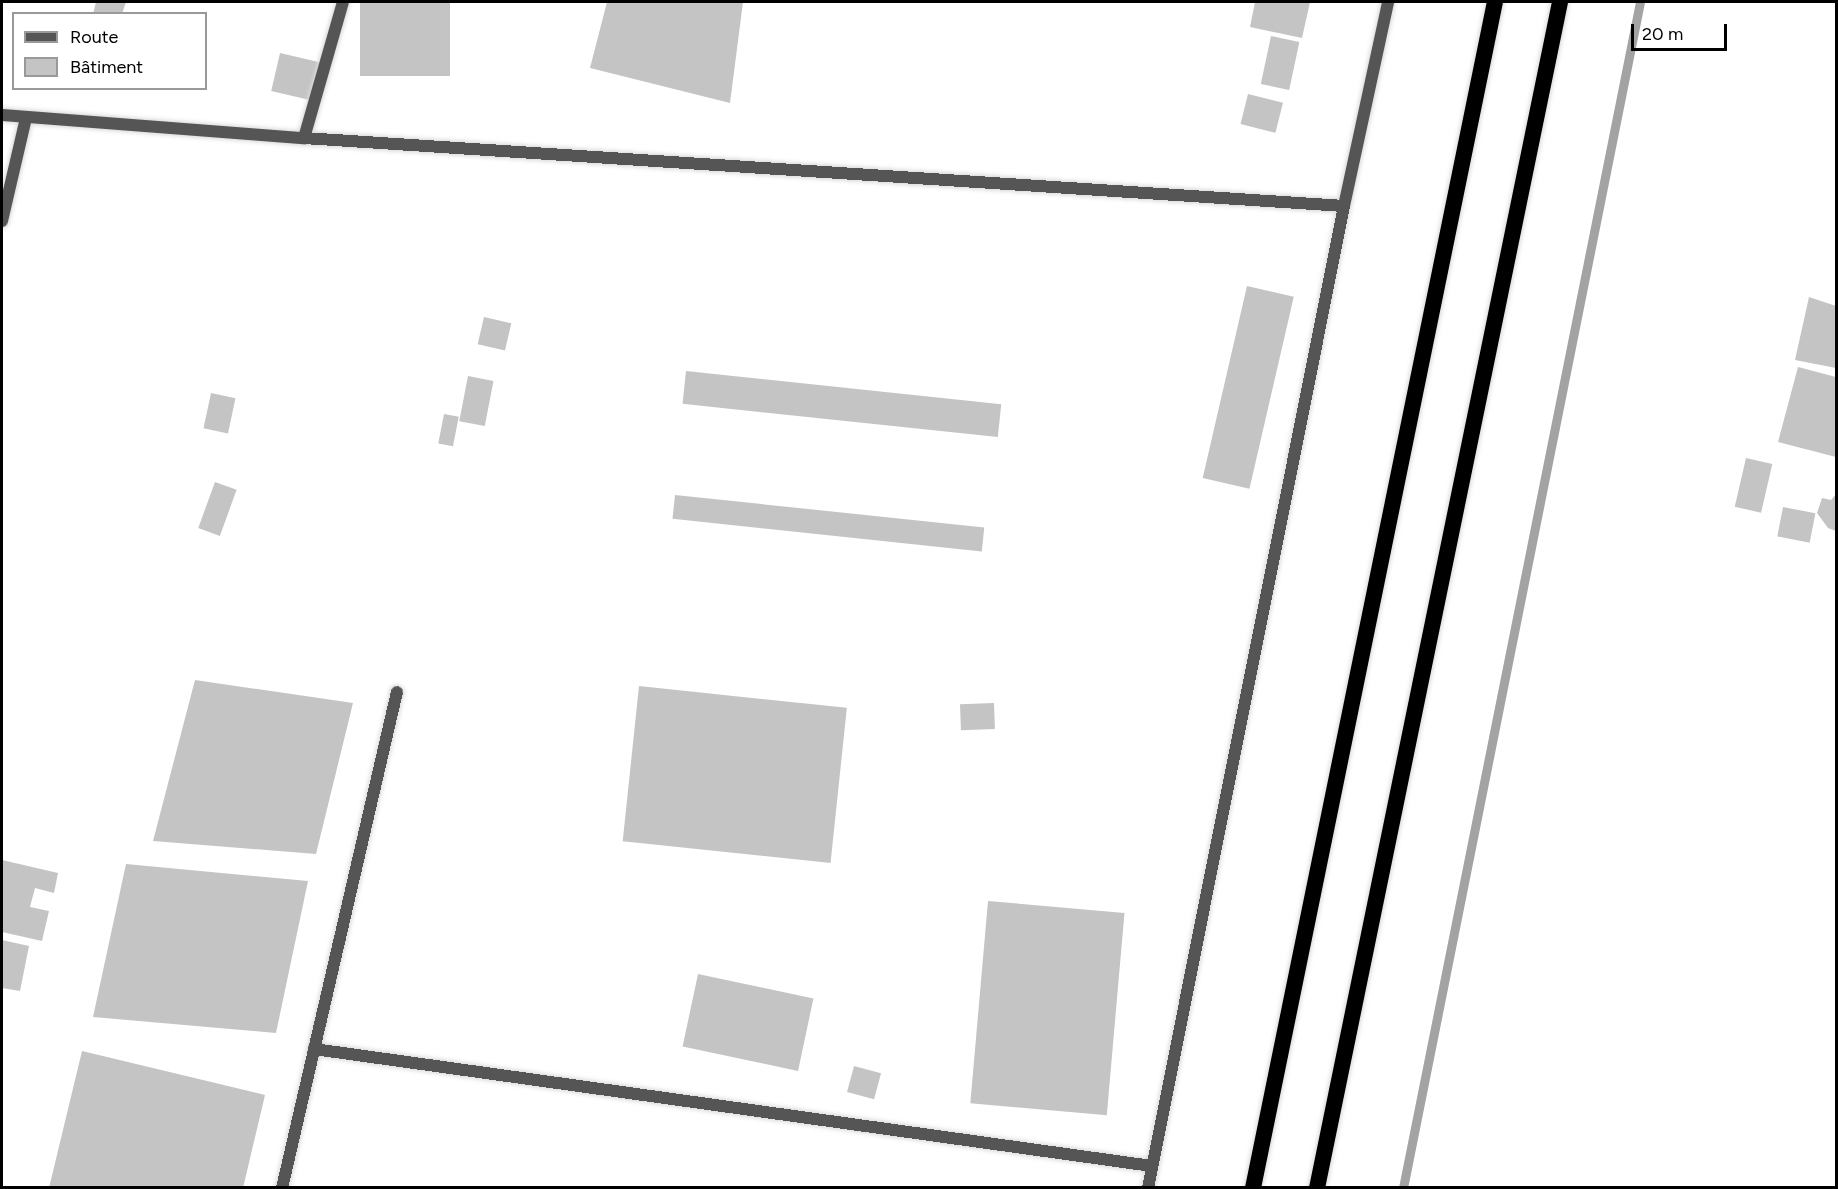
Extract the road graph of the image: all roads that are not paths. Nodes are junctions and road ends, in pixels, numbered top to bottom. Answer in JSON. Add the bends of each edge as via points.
{"nodes":[{"id":1,"x":343,"y":2,"type":"edge"},
{"id":2,"x":1388,"y":2,"type":"edge"},
{"id":3,"x":1495,"y":2,"type":"edge"},
{"id":4,"x":1560,"y":2,"type":"edge"},
{"id":5,"x":2,"y":115,"type":"edge"},
{"id":6,"x":26,"y":118,"type":"junction"},
{"id":7,"x":304,"y":138,"type":"junction"},
{"id":8,"x":1344,"y":206,"type":"junction"},
{"id":9,"x":2,"y":221,"type":"edge"},
{"id":10,"x":397,"y":692,"type":"dead end"},
{"id":11,"x":314,"y":1049,"type":"junction"},
{"id":12,"x":1152,"y":1166,"type":"junction"},
{"id":13,"x":282,"y":1188,"type":"edge"},
{"id":14,"x":1148,"y":1188,"type":"edge"},
{"id":15,"x":1253,"y":1188,"type":"edge"},
{"id":16,"x":1317,"y":1188,"type":"edge"}],
"edges":[{"from":1,"to":7,"type":"street"},
{"from":2,"to":8,"type":"street"},
{"from":3,"to":15,"type":"highway"},
{"from":4,"to":16,"type":"highway"},
{"from":5,"to":6,"type":"street"},
{"from":6,"to":7,"type":"street"},
{"from":6,"to":9,"type":"street"},
{"from":7,"to":8,"type":"street"},
{"from":8,"to":12,"type":"street"},
{"from":10,"to":11,"type":"street"},
{"from":11,"to":12,"type":"street"},
{"from":11,"to":13,"type":"street"},
{"from":12,"to":14,"type":"street"}]}
